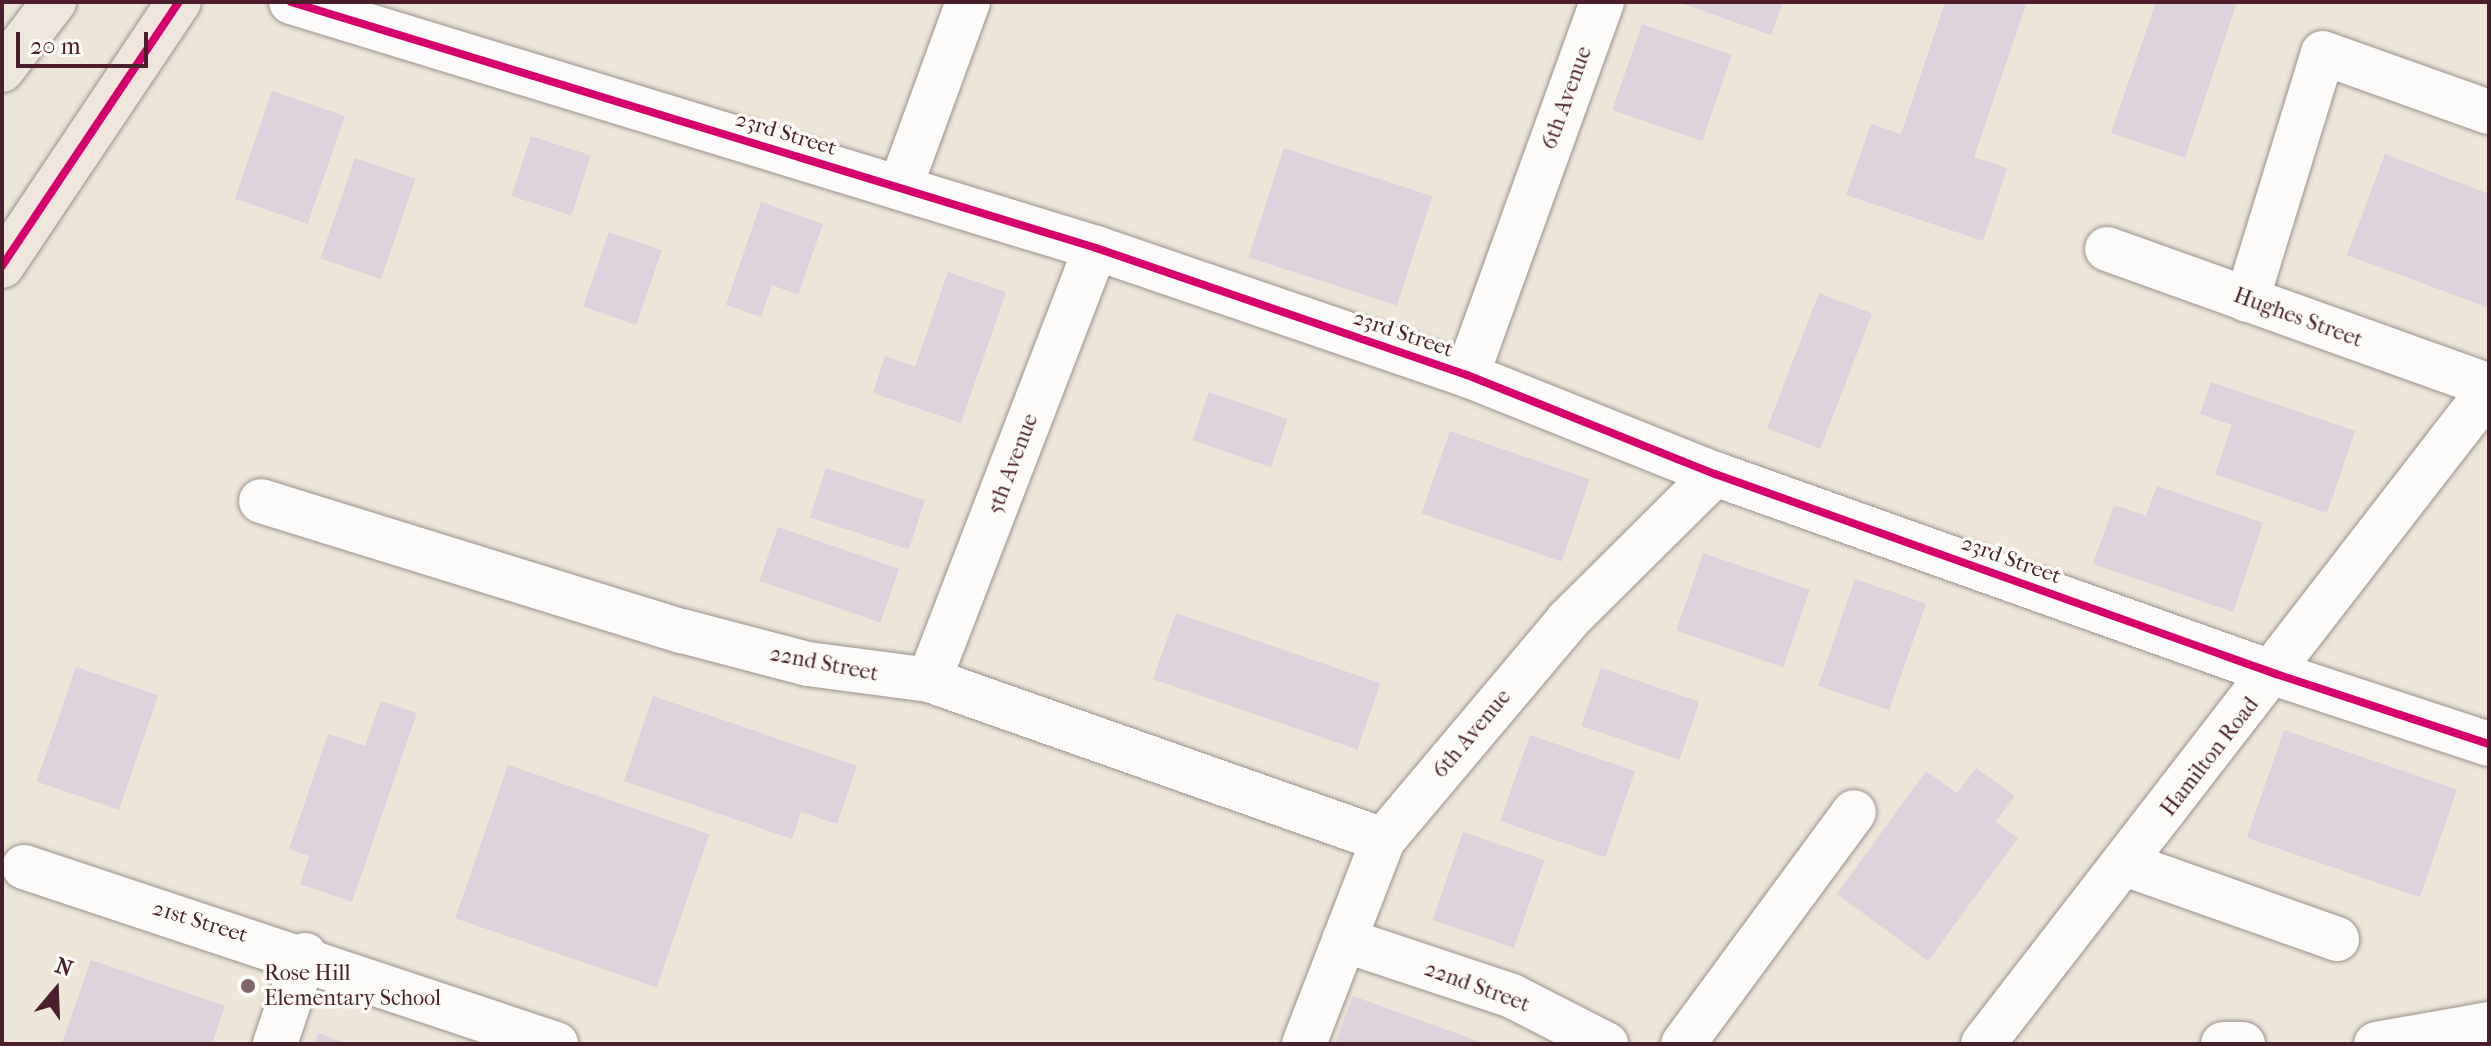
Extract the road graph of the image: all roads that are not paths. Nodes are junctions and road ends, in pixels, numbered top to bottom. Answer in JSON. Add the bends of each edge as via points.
{"nodes":[{"id":1,"x":54,"y":2,"type":"edge"},
{"id":2,"x":179,"y":2,"type":"edge"},
{"id":3,"x":291,"y":2,"type":"edge"},
{"id":4,"x":968,"y":2,"type":"edge"},
{"id":5,"x":1602,"y":2,"type":"edge"},
{"id":6,"x":2,"y":70,"type":"edge"},
{"id":7,"x":2489,"y":112,"type":"edge"},
{"id":8,"x":900,"y":188,"type":"junction"},
{"id":9,"x":1096,"y":248,"type":"junction"},
{"id":10,"x":2107,"y":249,"type":"dead end"},
{"id":11,"x":2,"y":266,"type":"edge"},
{"id":12,"x":2247,"y":300,"type":"junction"},
{"id":13,"x":1467,"y":375,"type":"junction"},
{"id":14,"x":2489,"y":388,"type":"edge"},
{"id":15,"x":1715,"y":474,"type":"junction"},
{"id":16,"x":261,"y":501,"type":"dead end"},
{"id":17,"x":2276,"y":674,"type":"junction"},
{"id":18,"x":929,"y":680,"type":"junction"},
{"id":19,"x":2489,"y":744,"type":"edge"},
{"id":20,"x":1854,"y":812,"type":"dead end"},
{"id":21,"x":1383,"y":840,"type":"junction"},
{"id":22,"x":2125,"y":864,"type":"junction"},
{"id":23,"x":24,"y":867,"type":"dead end"},
{"id":24,"x":2337,"y":939,"type":"dead end"},
{"id":25,"x":1344,"y":940,"type":"junction"},
{"id":26,"x":305,"y":955,"type":"junction"},
{"id":27,"x":2489,"y":1024,"type":"edge"},
{"id":28,"x":275,"y":1044,"type":"edge"},
{"id":29,"x":556,"y":1044,"type":"edge"},
{"id":30,"x":1304,"y":1044,"type":"edge"},
{"id":31,"x":1606,"y":1044,"type":"edge"},
{"id":32,"x":1683,"y":1044,"type":"edge"},
{"id":33,"x":1983,"y":1044,"type":"edge"},
{"id":34,"x":2223,"y":1044,"type":"edge"},
{"id":35,"x":2243,"y":1044,"type":"edge"},
{"id":36,"x":2376,"y":1044,"type":"edge"}],
"edges":[{"from":1,"to":6,"type":"main road"},
{"from":2,"to":11,"type":"main road"},
{"from":3,"to":8,"type":"street","name":"23rd Street"},
{"from":4,"to":8,"type":"street"},
{"from":5,"to":13,"type":"street","name":"6th Avenue"},
{"from":7,"to":12,"type":"street","via":[[2323,53]]},
{"from":8,"to":9,"type":"street","name":"23rd Street"},
{"from":9,"to":13,"type":"street","name":"23rd Street"},
{"from":9,"to":18,"type":"street","name":"5th Avenue"},
{"from":10,"to":12,"type":"street","name":"Hughes Street"},
{"from":12,"to":14,"type":"street","name":"Hughes Street"},
{"from":13,"to":15,"type":"street","name":"23rd Street"},
{"from":14,"to":17,"type":"street","name":"Hamilton Road"},
{"from":15,"to":17,"type":"street","name":"23rd Street"},
{"from":15,"to":21,"type":"street","name":"6th Avenue","via":[[1568,620]]},
{"from":16,"to":18,"type":"street","name":"22nd Street","via":[[486,576],[696,635],[808,664]]},
{"from":17,"to":19,"type":"street","name":"23rd Street"},
{"from":17,"to":22,"type":"street","name":"Hamilton Road"},
{"from":18,"to":21,"type":"street","name":"22nd Street"},
{"from":20,"to":32,"type":"street"},
{"from":21,"to":25,"type":"street","name":"6th Avenue"},
{"from":22,"to":24,"type":"street"},
{"from":22,"to":33,"type":"street","name":"Hamilton Road"},
{"from":23,"to":26,"type":"street","name":"21st Street"},
{"from":25,"to":30,"type":"street","name":"6th Avenue"},
{"from":25,"to":31,"type":"street","name":"22nd Street","via":[[1512,996]]},
{"from":26,"to":28,"type":"street"},
{"from":26,"to":29,"type":"street","name":"21st Street"},
{"from":27,"to":36,"type":"street"},
{"from":34,"to":35,"type":"street"}]}
